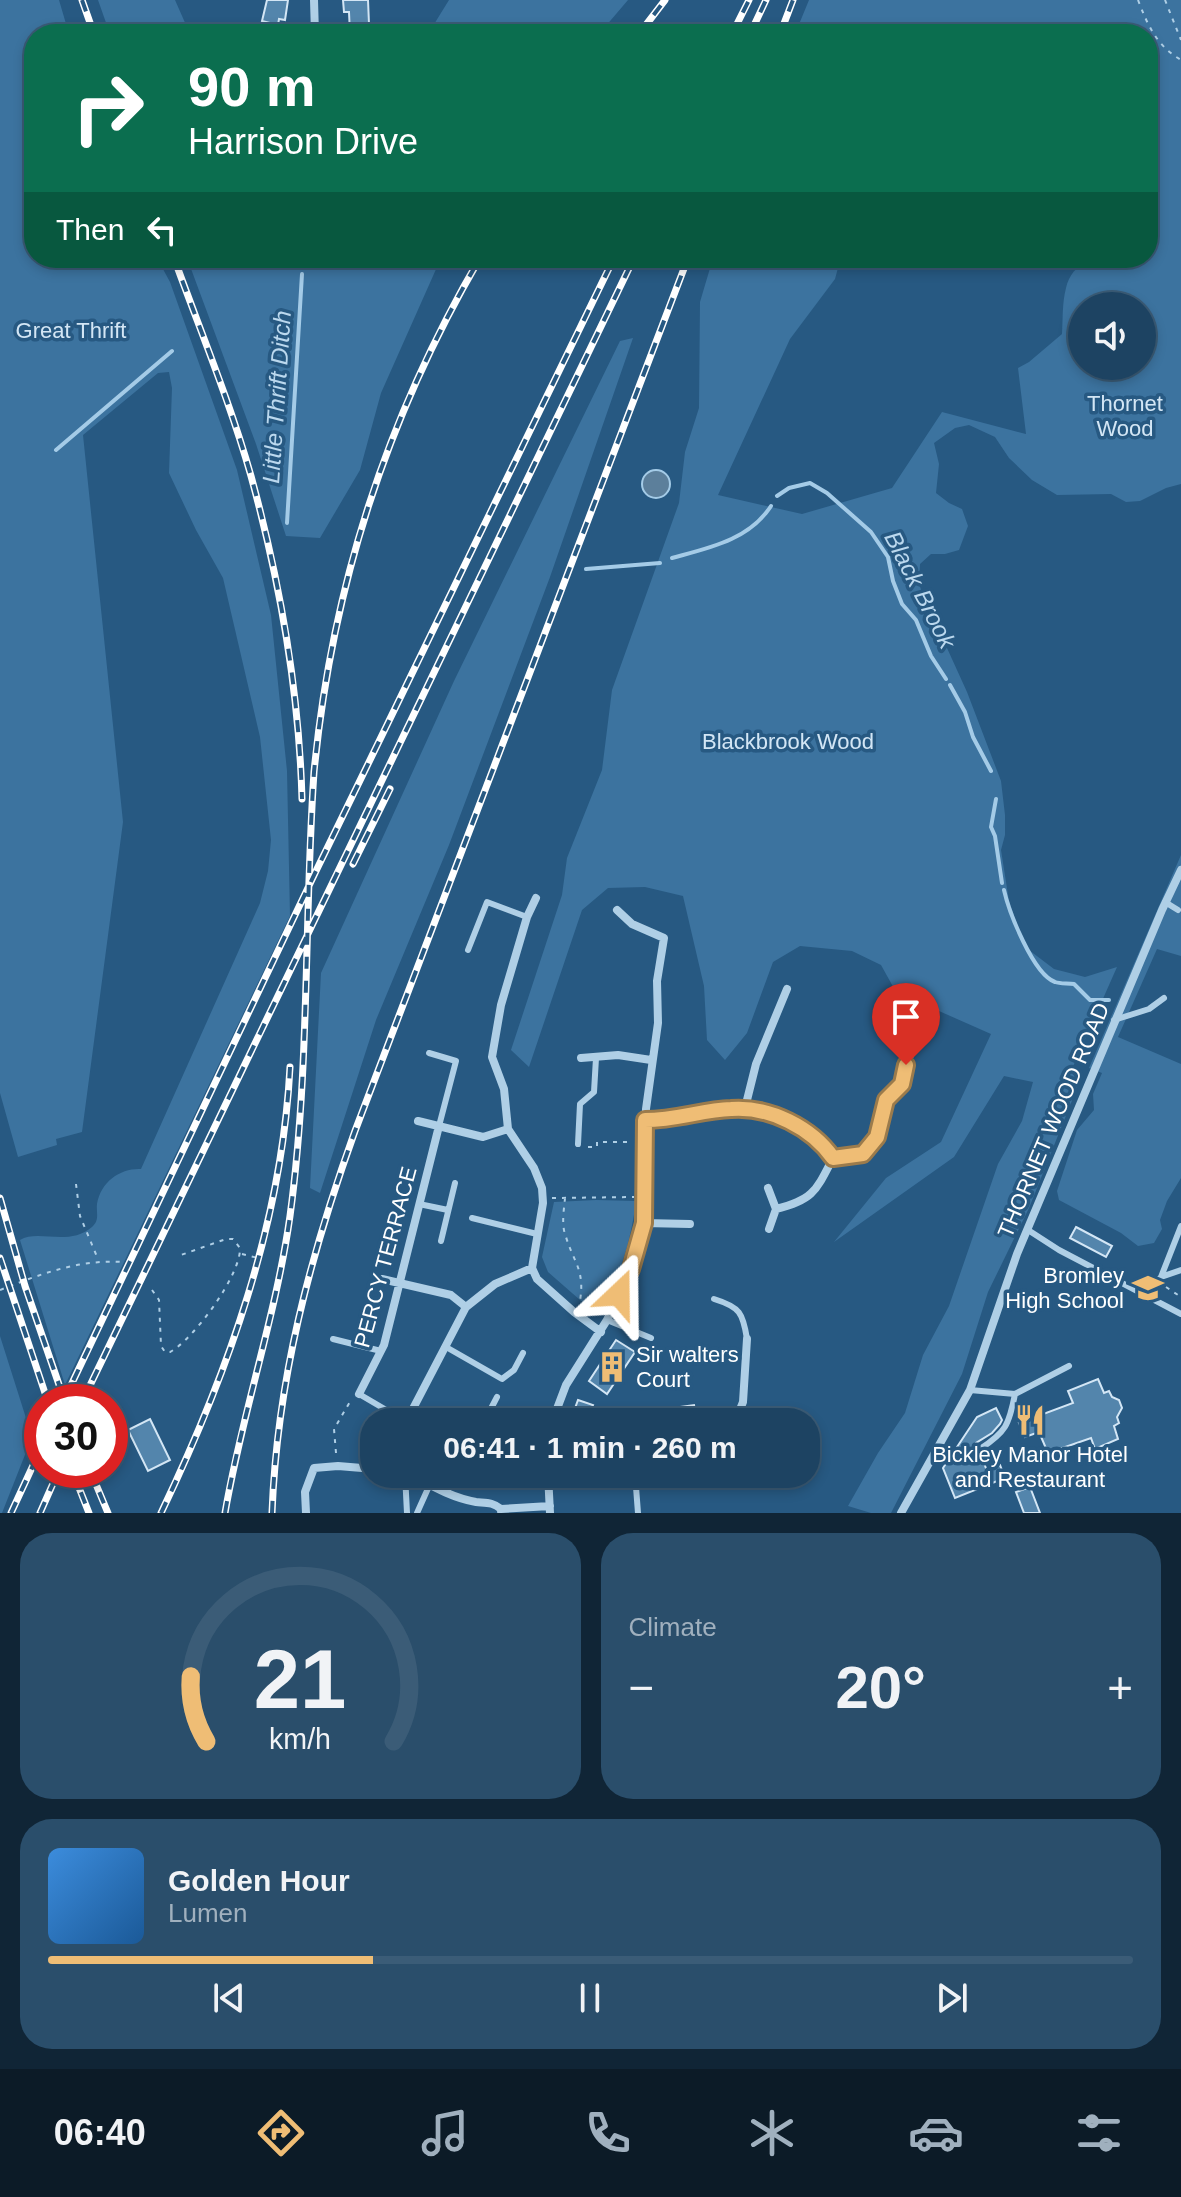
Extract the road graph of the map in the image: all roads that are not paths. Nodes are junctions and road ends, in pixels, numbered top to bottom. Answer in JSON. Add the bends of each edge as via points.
{"nodes":[{"id":1,"x":314,"y":0,"type":"edge"},
{"id":2,"x":315,"y":24,"type":"edge"},
{"id":3,"x":1181,"y":870,"type":"edge"},
{"id":4,"x":536,"y":898,"type":"dead end"},
{"id":5,"x":1165,"y":902,"type":"junction"},
{"id":6,"x":617,"y":910,"type":"dead end"},
{"id":7,"x":1178,"y":910,"type":"dead end"},
{"id":8,"x":527,"y":917,"type":"junction"},
{"id":9,"x":468,"y":950,"type":"dead end"},
{"id":10,"x":787,"y":989,"type":"dead end"},
{"id":11,"x":1164,"y":998,"type":"dead end"},
{"id":12,"x":1114,"y":1020,"type":"junction"},
{"id":13,"x":912,"y":1047,"type":"dead end"},
{"id":14,"x":429,"y":1053,"type":"dead end"},
{"id":15,"x":581,"y":1058,"type":"dead end"},
{"id":16,"x":596,"y":1058,"type":"junction"},
{"id":17,"x":651,"y":1060,"type":"junction"},
{"id":18,"x":745,"y":1108,"type":"junction"},
{"id":19,"x":645,"y":1120,"type":"junction"},
{"id":20,"x":418,"y":1121,"type":"dead end"},
{"id":21,"x":439,"y":1126,"type":"junction"},
{"id":22,"x":508,"y":1129,"type":"junction"},
{"id":23,"x":578,"y":1144,"type":"road end"},
{"id":24,"x":833,"y":1158,"type":"junction"},
{"id":25,"x":455,"y":1183,"type":"dead end"},
{"id":26,"x":768,"y":1188,"type":"dead end"},
{"id":27,"x":419,"y":1204,"type":"junction"},
{"id":28,"x":776,"y":1209,"type":"junction"},
{"id":29,"x":448,"y":1210,"type":"junction"},
{"id":30,"x":472,"y":1218,"type":"dead end"},
{"id":31,"x":644,"y":1223,"type":"junction"},
{"id":32,"x":690,"y":1224,"type":"dead end"},
{"id":33,"x":1181,"y":1226,"type":"edge"},
{"id":34,"x":769,"y":1229,"type":"dead end"},
{"id":35,"x":1028,"y":1230,"type":"junction"},
{"id":36,"x":537,"y":1234,"type":"junction"},
{"id":37,"x":441,"y":1241,"type":"dead end"},
{"id":38,"x":532,"y":1268,"type":"junction"},
{"id":39,"x":1181,"y":1270,"type":"edge"},
{"id":40,"x":1161,"y":1277,"type":"junction"},
{"id":41,"x":382,"y":1279,"type":"dead end"},
{"id":42,"x":401,"y":1283,"type":"junction"},
{"id":43,"x":1144,"y":1294,"type":"junction"},
{"id":44,"x":714,"y":1299,"type":"dead end"},
{"id":45,"x":466,"y":1307,"type":"junction"},
{"id":46,"x":1181,"y":1314,"type":"edge"},
{"id":47,"x":607,"y":1320,"type":"junction"},
{"id":48,"x":601,"y":1332,"type":"junction"},
{"id":49,"x":651,"y":1338,"type":"dead end"},
{"id":50,"x":333,"y":1339,"type":"dead end"},
{"id":51,"x":747,"y":1339,"type":"joint"},
{"id":52,"x":446,"y":1347,"type":"junction"},
{"id":53,"x":381,"y":1351,"type":"junction"},
{"id":54,"x":523,"y":1353,"type":"dead end"},
{"id":55,"x":1069,"y":1366,"type":"dead end"},
{"id":56,"x":970,"y":1390,"type":"junction"},
{"id":57,"x":359,"y":1394,"type":"joint"},
{"id":58,"x":1015,"y":1394,"type":"junction"},
{"id":59,"x":497,"y":1397,"type":"dead end"},
{"id":60,"x":383,"y":1408,"type":"edge"},
{"id":61,"x":413,"y":1408,"type":"edge"},
{"id":62,"x":491,"y":1408,"type":"edge"},
{"id":63,"x":557,"y":1408,"type":"edge"},
{"id":64,"x":741,"y":1408,"type":"edge"},
{"id":65,"x":980,"y":1449,"type":"dead end"},
{"id":66,"x":360,"y":1468,"type":"edge"},
{"id":67,"x":407,"y":1488,"type":"edge"},
{"id":68,"x":428,"y":1488,"type":"edge"},
{"id":69,"x":437,"y":1488,"type":"edge"},
{"id":70,"x":449,"y":1488,"type":"edge"},
{"id":71,"x":549,"y":1488,"type":"edge"},
{"id":72,"x":636,"y":1488,"type":"edge"},
{"id":73,"x":446,"y":1493,"type":"junction"},
{"id":74,"x":550,"y":1510,"type":"edge"},
{"id":75,"x":501,"y":1511,"type":"edge"},
{"id":76,"x":306,"y":1513,"type":"edge"},
{"id":77,"x":407,"y":1513,"type":"edge"},
{"id":78,"x":417,"y":1513,"type":"edge"},
{"id":79,"x":638,"y":1513,"type":"edge"},
{"id":80,"x":901,"y":1513,"type":"edge"}],
"edges":[{"from":1,"to":2,"type":"street"},
{"from":3,"to":5,"type":"street","name":"THORNET WOOD ROAD"},
{"from":4,"to":8,"type":"street"},
{"from":5,"to":7,"type":"lane"},
{"from":5,"to":12,"type":"street","name":"THORNET WOOD ROAD"},
{"from":6,"to":17,"type":"street","via":[[632,924],[664,938]]},
{"from":8,"to":9,"type":"lane","via":[[487,902]]},
{"from":8,"to":22,"type":"street","via":[[492,1057],[504,1089]]},
{"from":10,"to":18,"type":"street","via":[[756,1064]]},
{"from":11,"to":12,"type":"lane","via":[[1149,1009]]},
{"from":12,"to":35,"type":"street","name":"THORNET WOOD ROAD"},
{"from":13,"to":24,"type":"street","via":[[902,1084],[886,1100],[877,1137],[863,1154]]},
{"from":14,"to":21,"type":"lane","via":[[456,1061]]},
{"from":15,"to":16,"type":"street"},
{"from":16,"to":17,"type":"street"},
{"from":16,"to":23,"type":"lane","via":[[594,1092],[580,1104]]},
{"from":17,"to":19,"type":"street"},
{"from":18,"to":19,"type":"street"},
{"from":18,"to":24,"type":"street","via":[[803,1127]]},
{"from":19,"to":31,"type":"street"},
{"from":20,"to":21,"type":"street"},
{"from":21,"to":22,"type":"street","via":[[483,1137]]},
{"from":21,"to":27,"type":"street","name":"PERCY TERRACE"},
{"from":22,"to":36,"type":"street","via":[[534,1168],[543,1197]]},
{"from":24,"to":28,"type":"street","via":[[818,1187],[801,1203]]},
{"from":25,"to":29,"type":"lane"},
{"from":26,"to":28,"type":"street"},
{"from":27,"to":29,"type":"lane"},
{"from":27,"to":42,"type":"street","name":"PERCY TERRACE"},
{"from":28,"to":34,"type":"street"},
{"from":29,"to":37,"type":"lane"},
{"from":30,"to":36,"type":"lane"},
{"from":31,"to":32,"type":"street"},
{"from":31,"to":47,"type":"street","via":[[631,1269]]},
{"from":33,"to":40,"type":"lane"},
{"from":35,"to":43,"type":"lane"},
{"from":35,"to":56,"type":"street","name":"THORNET WOOD ROAD"},
{"from":36,"to":38,"type":"street"},
{"from":38,"to":45,"type":"street","via":[[495,1284]]},
{"from":38,"to":48,"type":"street","via":[[537,1279]]},
{"from":39,"to":40,"type":"lane"},
{"from":40,"to":43,"type":"lane"},
{"from":41,"to":42,"type":"street"},
{"from":42,"to":45,"type":"street","via":[[451,1295]]},
{"from":42,"to":53,"type":"street","name":"PERCY TERRACE"},
{"from":43,"to":46,"type":"lane"},
{"from":44,"to":51,"type":"lane","via":[[734,1305],[744,1319]]},
{"from":45,"to":52,"type":"street"},
{"from":47,"to":48,"type":"street"},
{"from":47,"to":49,"type":"lane"},
{"from":48,"to":63,"type":"street"},
{"from":50,"to":53,"type":"lane"},
{"from":51,"to":64,"type":"street"},
{"from":52,"to":54,"type":"lane","via":[[502,1379]]},
{"from":52,"to":61,"type":"street"},
{"from":53,"to":57,"type":"street","name":"PERCY TERRACE"},
{"from":55,"to":58,"type":"lane"},
{"from":56,"to":58,"type":"lane"},
{"from":56,"to":80,"type":"street","name":"THORNET WOOD ROAD"},
{"from":57,"to":60,"type":"lane"},
{"from":58,"to":65,"type":"lane","via":[[1004,1432]]},
{"from":59,"to":62,"type":"lane"},
{"from":66,"to":76,"type":"street","via":[[314,1468],[305,1492]]},
{"from":67,"to":77,"type":"lane"},
{"from":68,"to":78,"type":"lane"},
{"from":69,"to":73,"type":"street"},
{"from":70,"to":73,"type":"lane"},
{"from":71,"to":74,"type":"street"},
{"from":72,"to":79,"type":"lane"},
{"from":73,"to":75,"type":"street","via":[[495,1504]]},
{"from":74,"to":75,"type":"street"}]}
